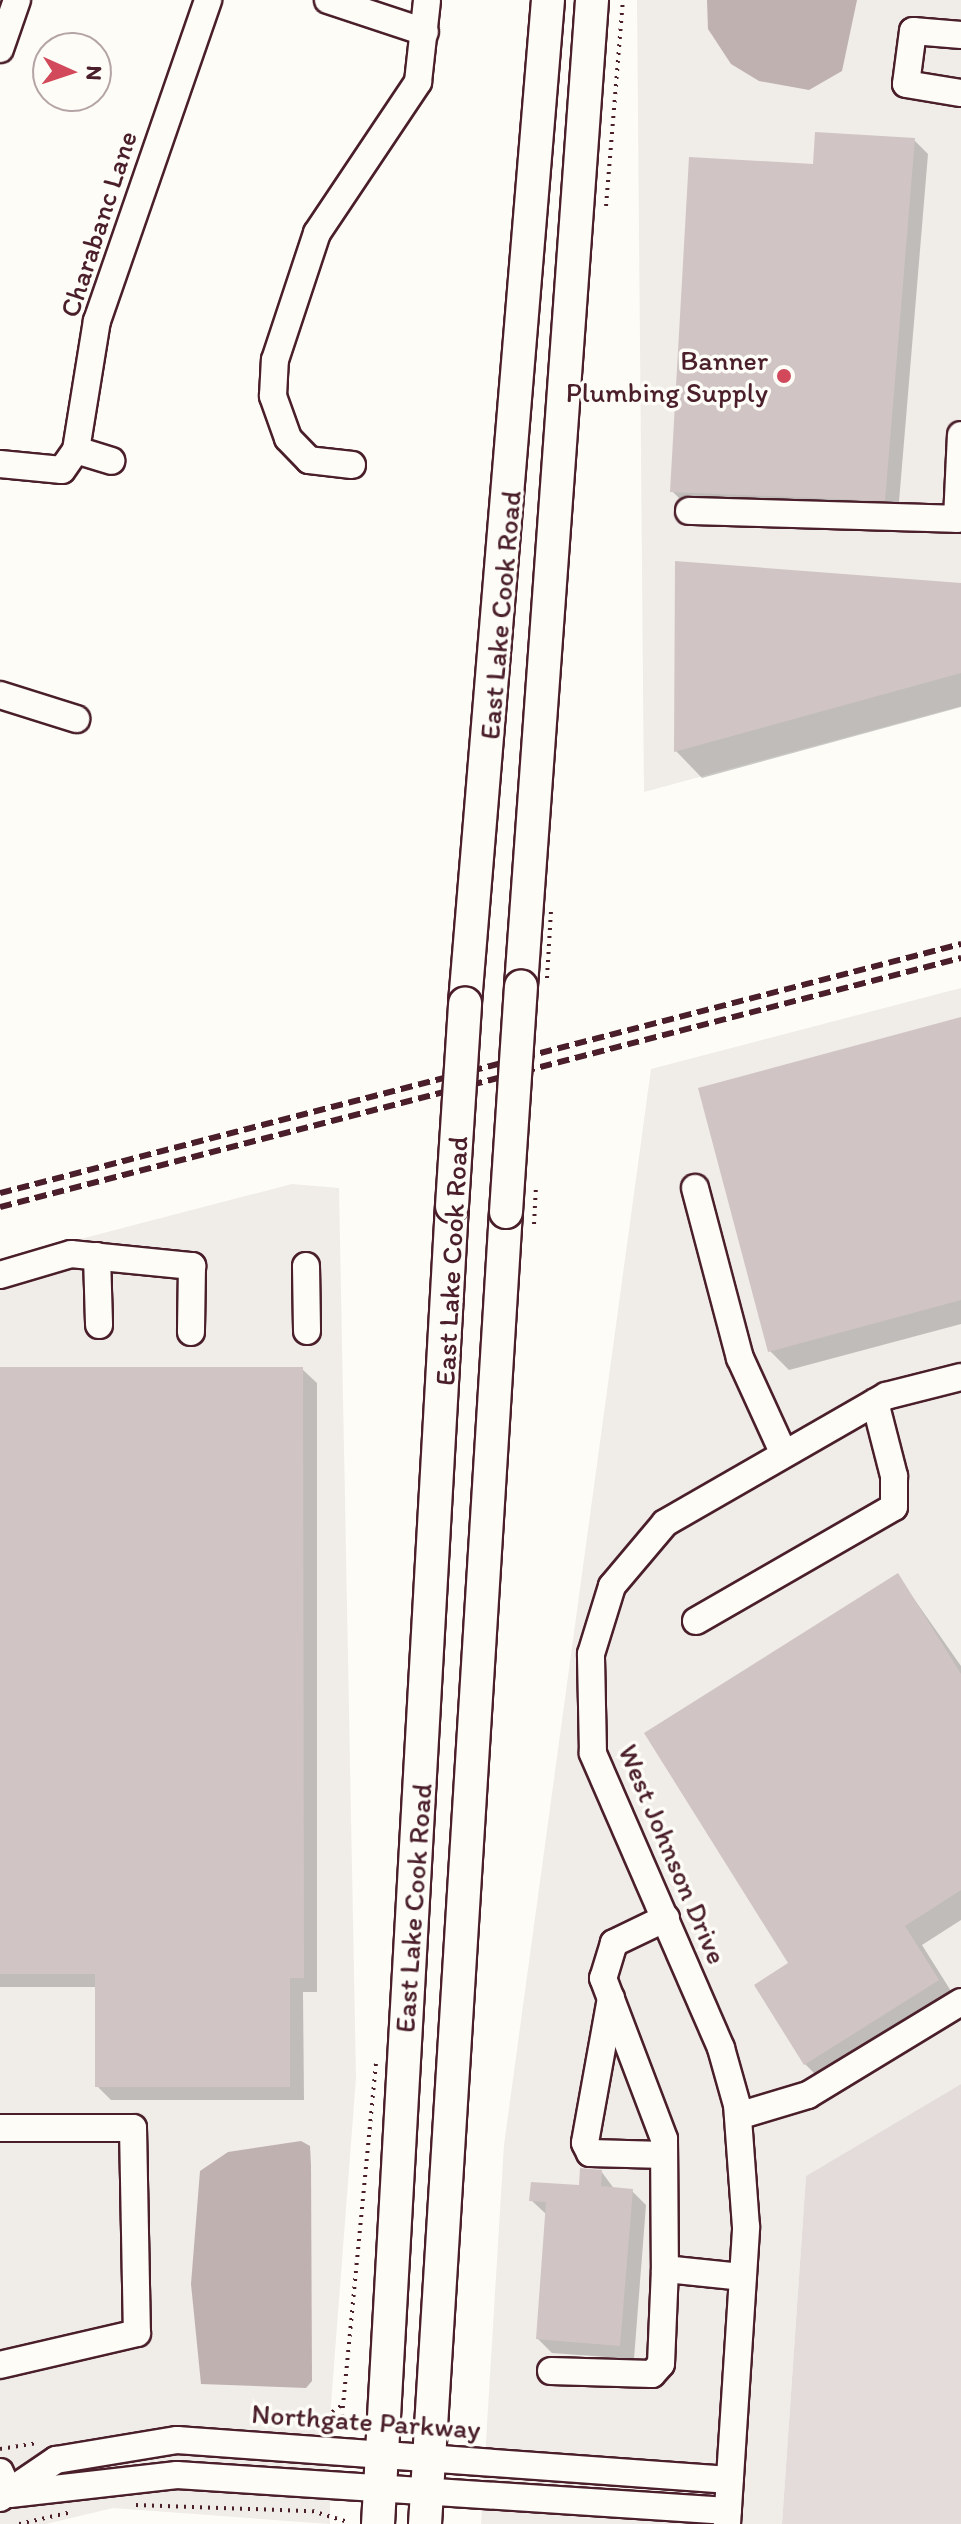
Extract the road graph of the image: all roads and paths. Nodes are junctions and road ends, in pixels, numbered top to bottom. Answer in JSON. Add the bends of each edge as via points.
{"nodes":[{"id":1,"x":17,"y":0,"type":"edge"},
{"id":2,"x":208,"y":0,"type":"edge"},
{"id":3,"x":328,"y":0,"type":"edge"},
{"id":4,"x":427,"y":0,"type":"edge"},
{"id":5,"x":548,"y":0,"type":"edge"},
{"id":6,"x":592,"y":0,"type":"edge"},
{"id":7,"x":425,"y":32,"type":"junction"},
{"id":8,"x":961,"y":35,"type":"edge"},
{"id":9,"x":0,"y":49,"type":"edge"},
{"id":10,"x":961,"y":93,"type":"edge"},
{"id":11,"x":961,"y":435,"type":"edge"},
{"id":12,"x":69,"y":460,"type":"junction"},
{"id":13,"x":111,"y":461,"type":"dead end"},
{"id":14,"x":0,"y":464,"type":"edge"},
{"id":15,"x":352,"y":465,"type":"dead end"},
{"id":16,"x":689,"y":511,"type":"dead end"},
{"id":17,"x":959,"y":520,"type":"edge"},
{"id":18,"x":0,"y":695,"type":"edge"},
{"id":19,"x":76,"y":719,"type":"dead end"},
{"id":20,"x":695,"y":1188,"type":"dead end"},
{"id":21,"x":97,"y":1256,"type":"junction"},
{"id":22,"x":306,"y":1266,"type":"dead end"},
{"id":23,"x":0,"y":1275,"type":"edge"},
{"id":24,"x":99,"y":1325,"type":"dead end"},
{"id":25,"x":307,"y":1331,"type":"dead end"},
{"id":26,"x":191,"y":1332,"type":"dead end"},
{"id":27,"x":961,"y":1377,"type":"edge"},
{"id":28,"x":875,"y":1402,"type":"junction"},
{"id":29,"x":783,"y":1452,"type":"junction"},
{"id":30,"x":696,"y":1621,"type":"dead end"},
{"id":31,"x":666,"y":1918,"type":"junction"},
{"id":32,"x":611,"y":1998,"type":"junction"},
{"id":33,"x":961,"y":2002,"type":"edge"},
{"id":34,"x":738,"y":2116,"type":"junction"},
{"id":35,"x":0,"y":2128,"type":"edge"},
{"id":36,"x":664,"y":2155,"type":"junction"},
{"id":37,"x":665,"y":2269,"type":"junction"},
{"id":38,"x":743,"y":2277,"type":"junction"},
{"id":39,"x":0,"y":2365,"type":"edge"},
{"id":40,"x":551,"y":2371,"type":"dead end"},
{"id":41,"x":381,"y":2454,"type":"junction"},
{"id":42,"x":429,"y":2457,"type":"junction"},
{"id":43,"x":730,"y":2480,"type":"junction"},
{"id":44,"x":3,"y":2488,"type":"edge"},
{"id":45,"x":379,"y":2489,"type":"junction"},
{"id":46,"x":120,"y":2506,"type":"dead end"},
{"id":47,"x":426,"y":2508,"type":"edge"},
{"id":48,"x":76,"y":2512,"type":"dead end"},
{"id":49,"x":728,"y":2517,"type":"edge"},
{"id":50,"x":363,"y":2523,"type":"edge"},
{"id":51,"x":19,"y":2524,"type":"edge"}],
"edges":[{"from":1,"to":9,"type":"street"},
{"from":2,"to":12,"type":"street","name":"Charabanc Lane","via":[[97,321]]},
{"from":3,"to":7,"type":"street"},
{"from":4,"to":7,"type":"street"},
{"from":5,"to":41,"type":"main road","name":"East Lake Cook Road","bridge":true,"via":[[465,1003]]},
{"from":6,"to":42,"type":"main road","name":"East Lake Cook Road","bridge":true,"via":[[506,1212]]},
{"from":7,"to":15,"type":"street","via":[[418,82],[317,233],[275,360],[273,396],[288,438],[309,460]]},
{"from":8,"to":10,"type":"street","via":[[913,31],[906,84]]},
{"from":11,"to":17,"type":"street"},
{"from":12,"to":13,"type":"street"},
{"from":12,"to":14,"type":"street"},
{"from":16,"to":17,"type":"street"},
{"from":18,"to":19,"type":"street"},
{"from":20,"to":29,"type":"street","via":[[740,1358]]},
{"from":21,"to":23,"type":"street","via":[[71,1254]]},
{"from":21,"to":24,"type":"street"},
{"from":21,"to":26,"type":"street","via":[[192,1266]]},
{"from":22,"to":25,"type":"street"},
{"from":27,"to":28,"type":"street","name":"West Johnson Drive"},
{"from":28,"to":29,"type":"street","name":"West Johnson Drive"},
{"from":28,"to":30,"type":"street","via":[[894,1476],[894,1507]]},
{"from":29,"to":31,"type":"street","name":"West Johnson Drive","via":[[665,1523],[612,1586],[597,1624],[588,1702],[593,1753]]},
{"from":31,"to":32,"type":"street","via":[[614,1943],[603,1978]]},
{"from":31,"to":34,"type":"street","name":"West Johnson Drive","via":[[721,2048]]},
{"from":32,"to":36,"type":"street"},
{"from":32,"to":36,"type":"street","via":[[585,2143],[590,2153]]},
{"from":33,"to":34,"type":"street","via":[[808,2095]]},
{"from":34,"to":38,"type":"street","name":"West Johnson Drive"},
{"from":35,"to":39,"type":"street","via":[[133,2128],[137,2333]]},
{"from":36,"to":37,"type":"street"},
{"from":37,"to":38,"type":"street"},
{"from":37,"to":40,"type":"street","via":[[661,2364],[652,2374]]},
{"from":38,"to":43,"type":"street","name":"West Johnson Drive"},
{"from":41,"to":42,"type":"street","name":"Northgate Parkway"},
{"from":41,"to":44,"type":"street","name":"Northgate Parkway","via":[[177,2440],[56,2460]]},
{"from":41,"to":45,"type":"main road","name":"East Lake Cook Road"},
{"from":42,"to":43,"type":"street","name":"Northgate Parkway"},
{"from":42,"to":47,"type":"main road","name":"East Lake Cook Road"},
{"from":43,"to":49,"type":"street","name":"West Johnson Drive"},
{"from":44,"to":45,"type":"street","name":"Northgate Parkway","via":[[177,2475]]},
{"from":45,"to":47,"type":"street","name":"Northgate Parkway"},
{"from":45,"to":50,"type":"main road","name":"East Lake Cook Road"},
{"from":46,"to":50,"type":"path","via":[[251,2506]]},
{"from":47,"to":49,"type":"street","name":"Northgate Parkway"},
{"from":48,"to":51,"type":"path"}]}
